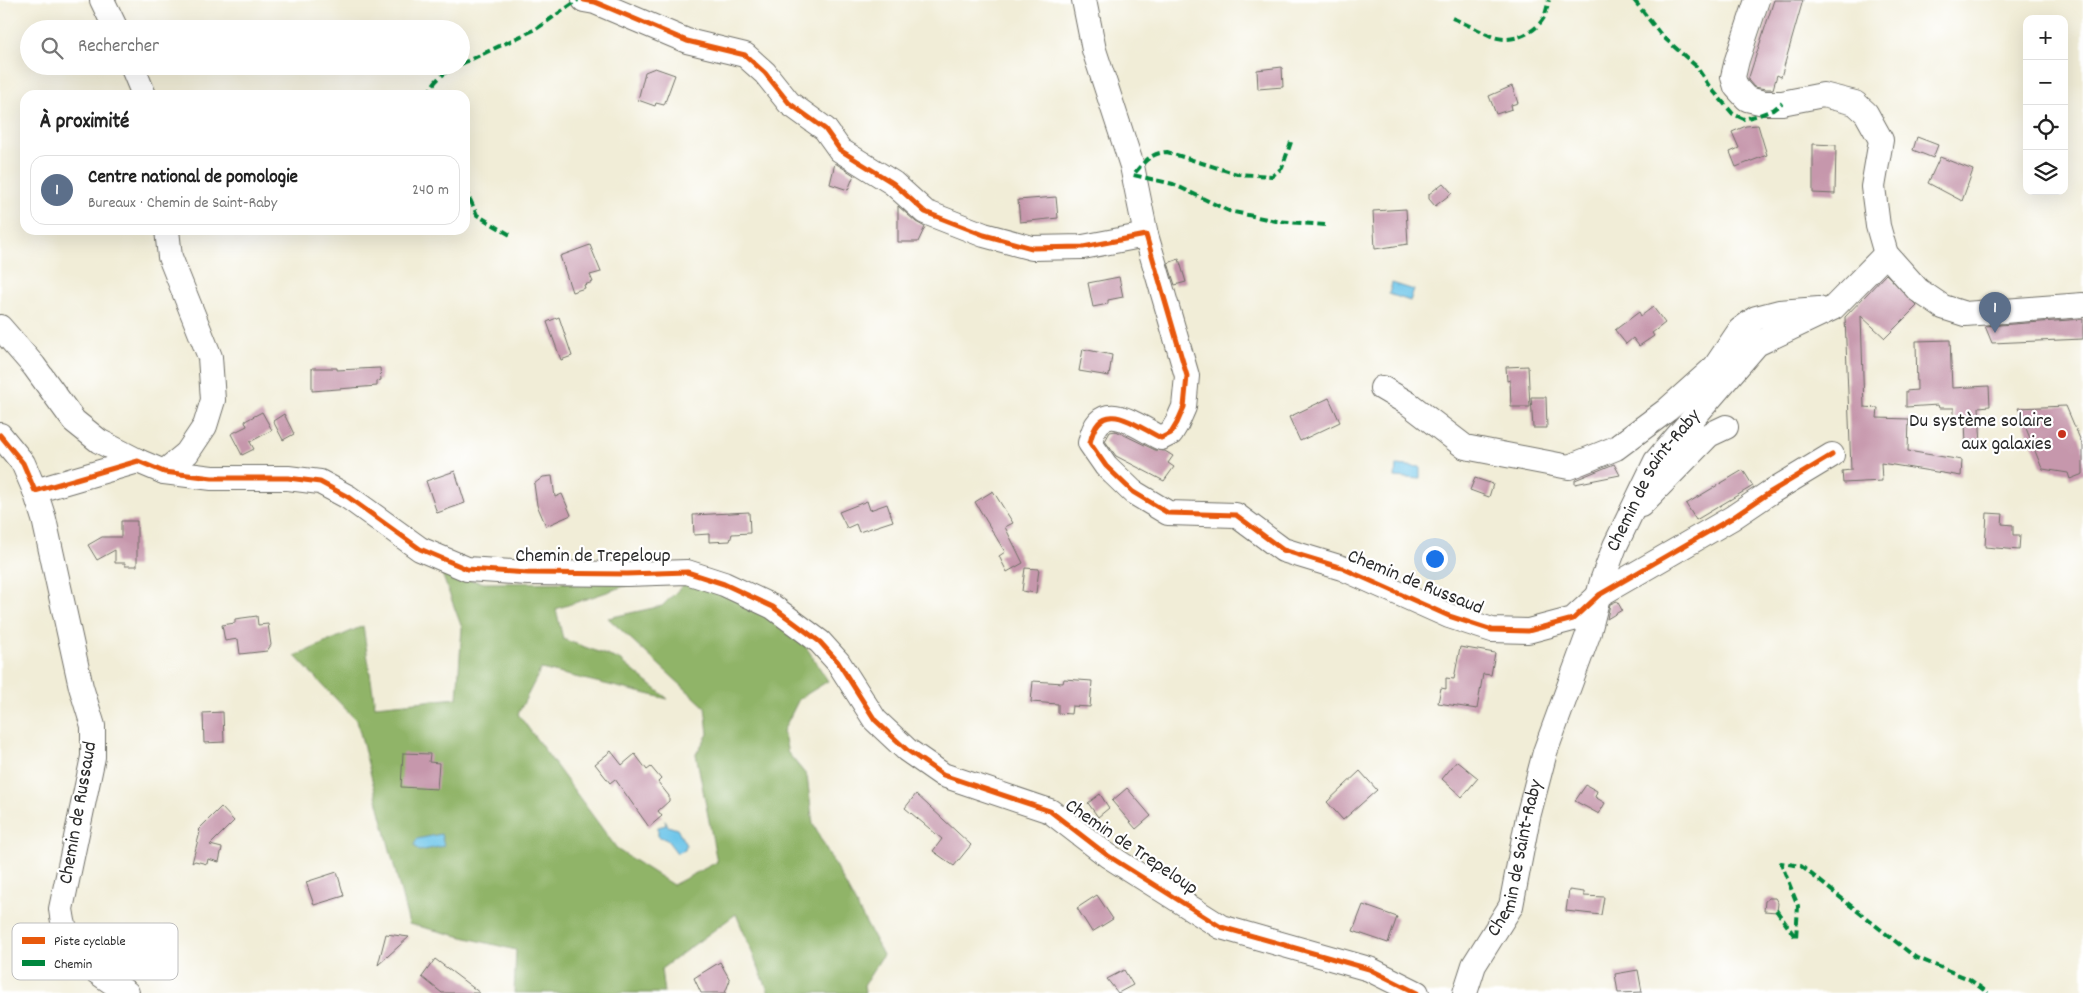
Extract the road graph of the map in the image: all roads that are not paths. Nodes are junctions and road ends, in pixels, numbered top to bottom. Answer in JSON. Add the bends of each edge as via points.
{"nodes":[{"id":1,"x":102,"y":0,"type":"edge"},
{"id":2,"x":584,"y":0,"type":"edge"},
{"id":3,"x":1084,"y":0,"type":"edge"},
{"id":4,"x":1757,"y":0,"type":"edge"},
{"id":5,"x":112,"y":20,"type":"edge"},
{"id":6,"x":136,"y":75,"type":"edge"},
{"id":7,"x":142,"y":90,"type":"edge"},
{"id":8,"x":168,"y":235,"type":"edge"},
{"id":9,"x":1146,"y":235,"type":"junction"},
{"id":10,"x":1886,"y":254,"type":"junction"},
{"id":11,"x":2083,"y":306,"type":"edge"},
{"id":12,"x":1834,"y":308,"type":"junction"},
{"id":13,"x":0,"y":327,"type":"edge"},
{"id":14,"x":1382,"y":388,"type":"dead end"},
{"id":15,"x":1726,"y":427,"type":"dead end"},
{"id":16,"x":0,"y":435,"type":"edge"},
{"id":17,"x":1832,"y":455,"type":"dead end"},
{"id":18,"x":138,"y":461,"type":"junction"},
{"id":19,"x":164,"y":472,"type":"junction"},
{"id":20,"x":35,"y":491,"type":"junction"},
{"id":21,"x":1625,"y":522,"type":"junction"},
{"id":22,"x":1600,"y":595,"type":"junction"},
{"id":23,"x":63,"y":923,"type":"edge"},
{"id":24,"x":111,"y":980,"type":"edge"},
{"id":25,"x":127,"y":993,"type":"edge"},
{"id":26,"x":1417,"y":993,"type":"edge"},
{"id":27,"x":1465,"y":993,"type":"edge"}],
"edges":[{"from":1,"to":5,"type":"street"},
{"from":2,"to":9,"type":"street","via":[[686,41],[745,55],[765,73],[788,103],[825,129],[840,150],[893,183],[925,212],[984,235],[1032,248],[1083,247]]},
{"from":3,"to":9,"type":"street","via":[[1094,50],[1132,166]]},
{"from":4,"to":10,"type":"street","via":[[1737,60],[1733,77],[1736,87],[1747,98],[1764,103],[1823,96],[1855,103],[1866,113],[1881,140],[1873,187],[1878,226]]},
{"from":6,"to":7,"type":"street"},
{"from":8,"to":19,"type":"street","via":[[170,257],[210,358],[212,400],[205,426],[187,453]]},
{"from":9,"to":22,"type":"street","name":"Chemin de Russaud","via":[[1186,376],[1184,407],[1171,433],[1161,438],[1119,416],[1105,418],[1093,428],[1090,443],[1106,466],[1133,492],[1168,513],[1236,515],[1283,550],[1342,568],[1449,616],[1492,630],[1528,631],[1573,619]]},
{"from":10,"to":11,"type":"street","via":[[1918,290],[1943,307],[1965,314]]},
{"from":10,"to":12,"type":"street","name":"Chemin de Saint-Raby"},
{"from":12,"to":14,"type":"street","via":[[1779,312],[1756,318],[1740,330],[1715,367],[1668,410],[1616,448],[1569,467],[1466,447]]},
{"from":12,"to":21,"type":"street","name":"Chemin de Saint-Raby","via":[[1757,344],[1656,461]]},
{"from":13,"to":18,"type":"street","name":"Chemin de Trepeloup","via":[[34,366],[74,421],[99,441]]},
{"from":15,"to":21,"type":"street","via":[[1709,435]]},
{"from":16,"to":20,"type":"street","via":[[23,463]]},
{"from":17,"to":22,"type":"street","name":"Chemin de Russaud"},
{"from":18,"to":19,"type":"street","name":"Chemin de Trepeloup"},
{"from":18,"to":20,"type":"street"},
{"from":19,"to":26,"type":"street","name":"Chemin de Trepeloup","via":[[212,478],[288,478],[320,482],[348,497],[420,549],[467,569],[528,573],[687,572],[749,594],[800,625],[820,642],[838,662],[875,720],[907,750],[943,775],[1050,811],[1107,855],[1221,928],[1369,969]]},
{"from":20,"to":23,"type":"street","name":"Chemin de Russaud","via":[[93,726],[93,757],[62,909]]},
{"from":21,"to":22,"type":"street","name":"Chemin de Saint-Raby","via":[[1602,581]]},
{"from":22,"to":27,"type":"street","name":"Chemin de Saint-Raby","via":[[1545,752],[1528,817],[1511,906],[1474,965]]},
{"from":24,"to":25,"type":"street","name":"Chemin de Russaud"}]}
